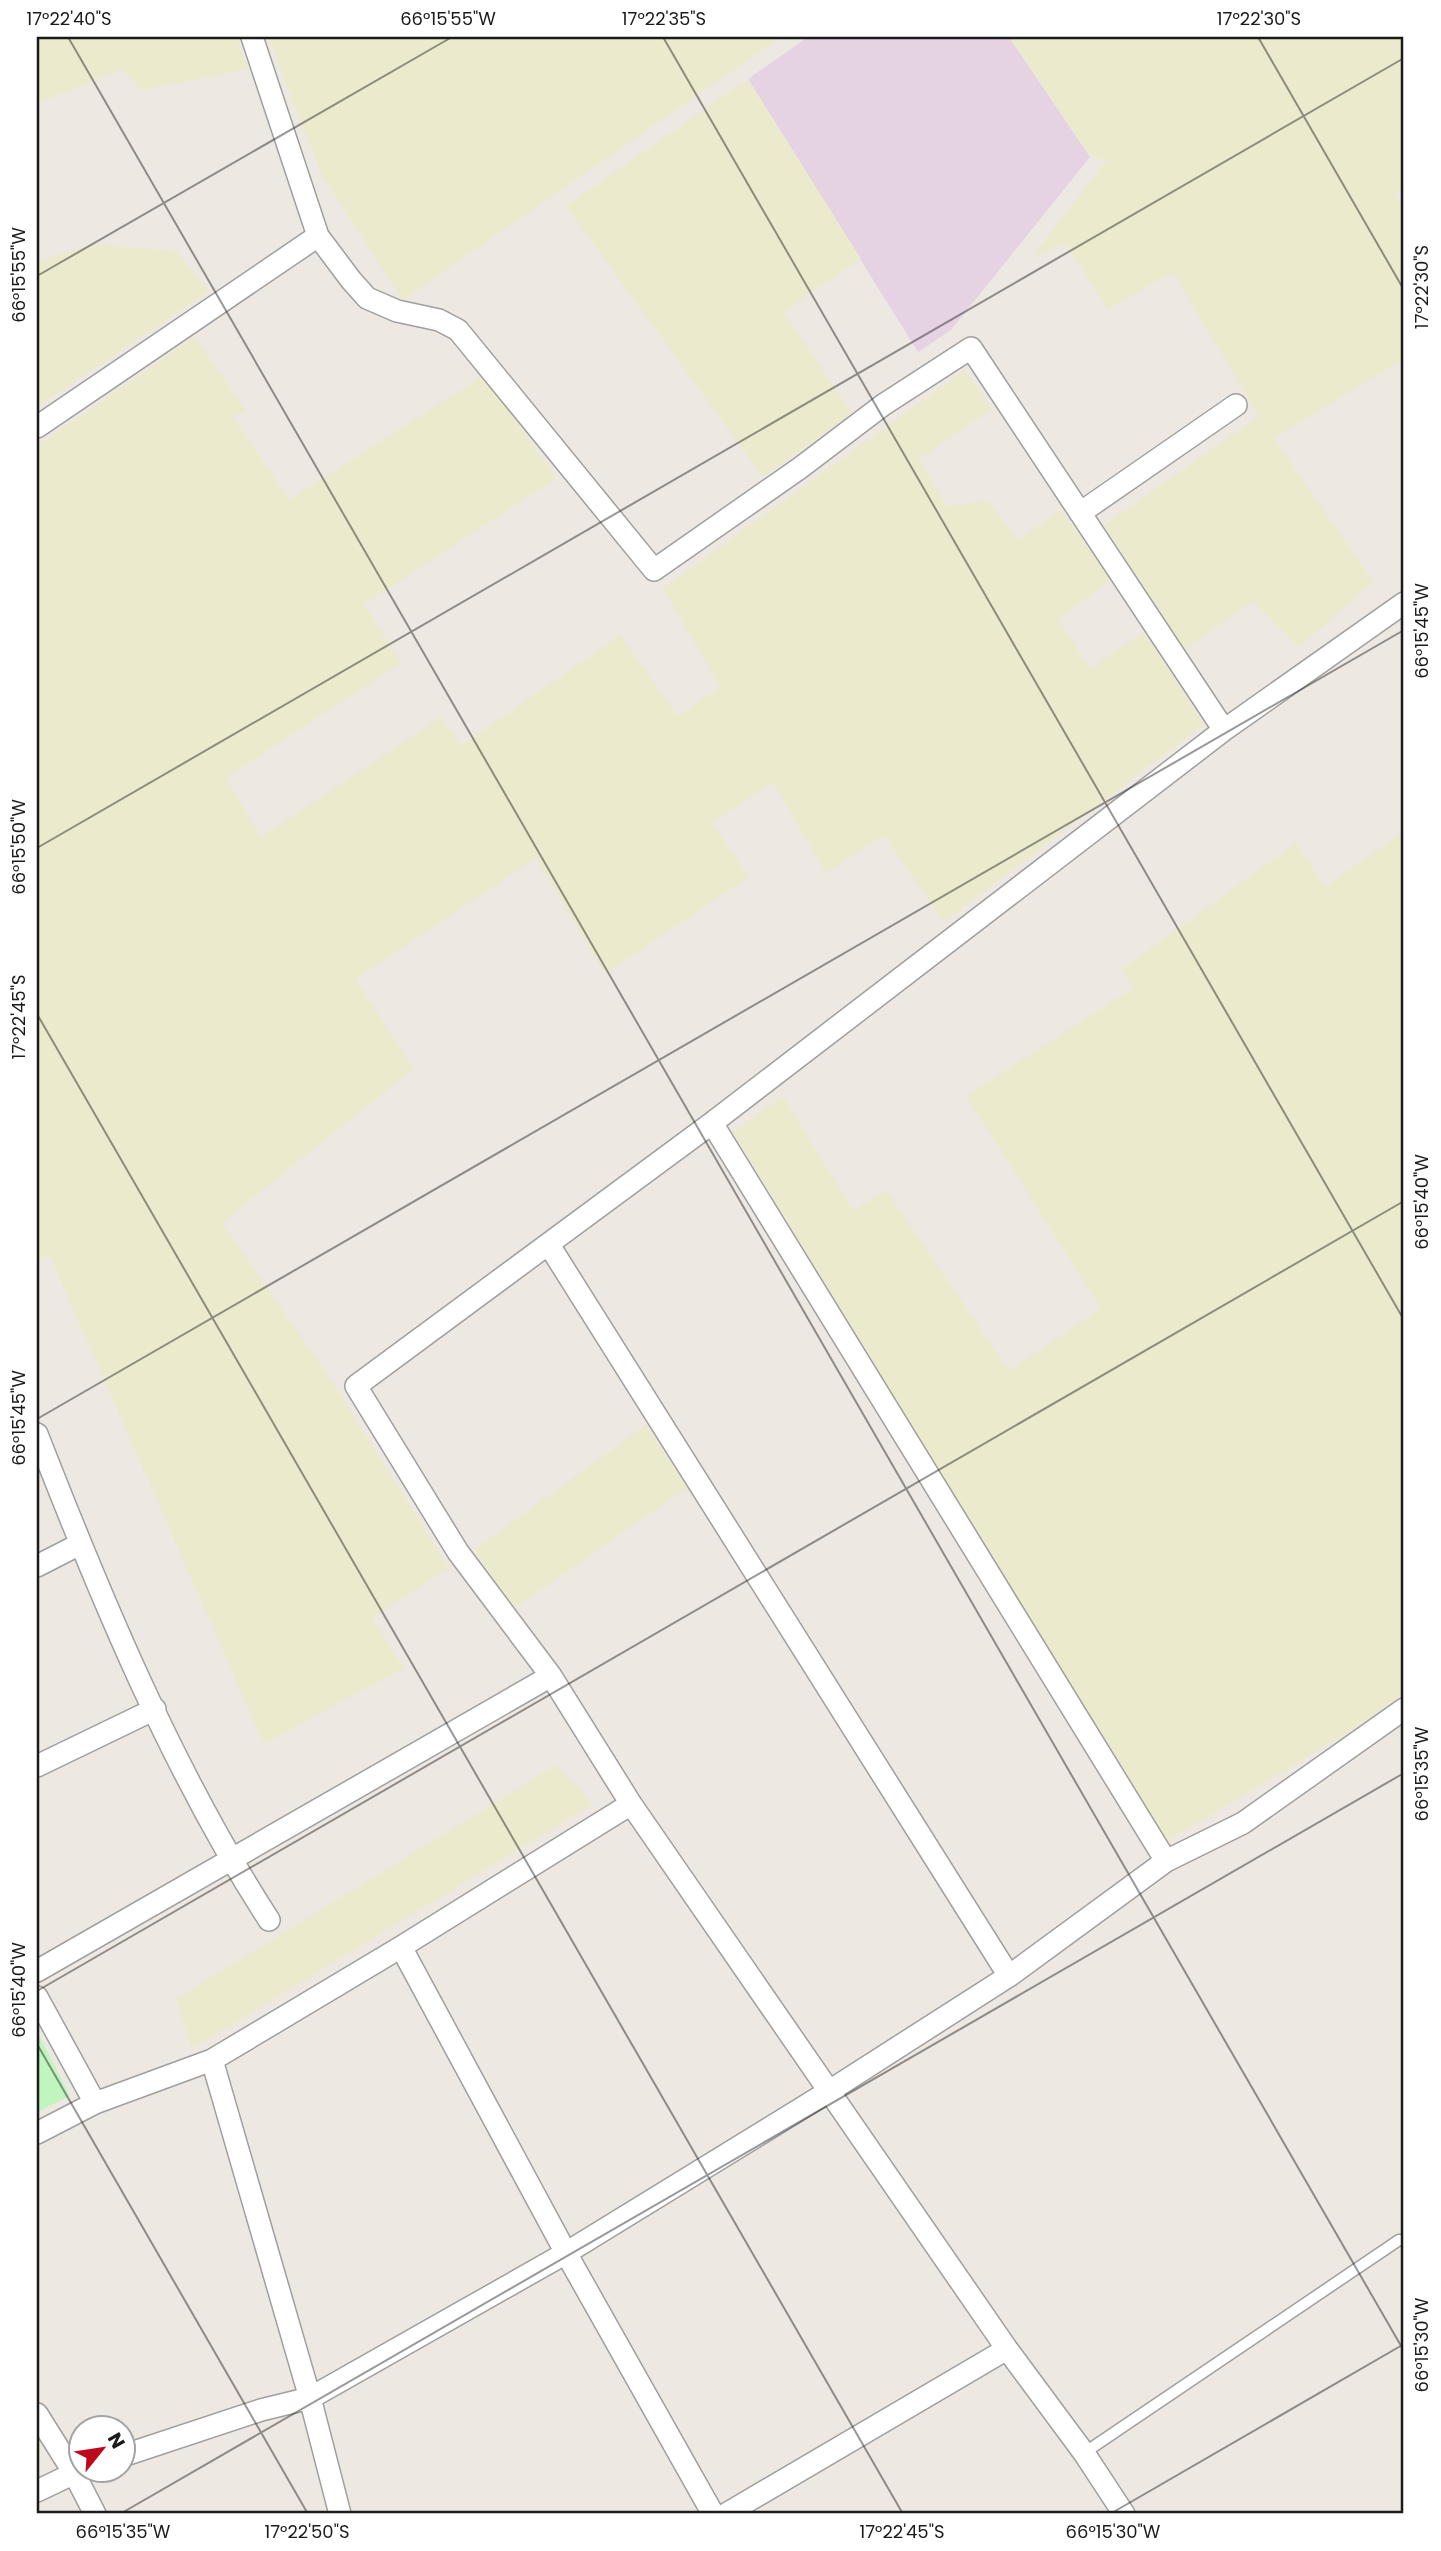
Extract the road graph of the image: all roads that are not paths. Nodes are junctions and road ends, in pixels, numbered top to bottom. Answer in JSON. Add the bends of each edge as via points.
{"nodes":[{"id":1,"x":252,"y":37,"type":"edge"},
{"id":2,"x":318,"y":236,"type":"junction"},
{"id":3,"x":1236,"y":405,"type":"dead end"},
{"id":4,"x":37,"y":427,"type":"edge"},
{"id":5,"x":1080,"y":513,"type":"junction"},
{"id":6,"x":1404,"y":603,"type":"edge"},
{"id":7,"x":1224,"y":730,"type":"junction"},
{"id":8,"x":712,"y":1123,"type":"junction"},
{"id":9,"x":549,"y":1245,"type":"junction"},
{"id":10,"x":37,"y":1434,"type":"edge"},
{"id":11,"x":80,"y":1544,"type":"junction"},
{"id":12,"x":37,"y":1566,"type":"edge"},
{"id":13,"x":551,"y":1676,"type":"junction"},
{"id":14,"x":155,"y":1709,"type":"junction"},
{"id":15,"x":1404,"y":1709,"type":"edge"},
{"id":16,"x":37,"y":1766,"type":"edge"},
{"id":17,"x":631,"y":1804,"type":"junction"},
{"id":18,"x":230,"y":1860,"type":"junction"},
{"id":19,"x":1166,"y":1861,"type":"junction"},
{"id":20,"x":269,"y":1920,"type":"dead end"},
{"id":21,"x":401,"y":1947,"type":"junction"},
{"id":22,"x":37,"y":1971,"type":"edge"},
{"id":23,"x":1009,"y":1976,"type":"junction"},
{"id":24,"x":37,"y":1997,"type":"edge"},
{"id":25,"x":212,"y":2060,"type":"junction"},
{"id":26,"x":828,"y":2092,"type":"junction"},
{"id":27,"x":95,"y":2103,"type":"junction"},
{"id":28,"x":37,"y":2133,"type":"edge"},
{"id":29,"x":1399,"y":2240,"type":"dead end"},
{"id":30,"x":566,"y":2253,"type":"junction"},
{"id":31,"x":1007,"y":2349,"type":"junction"},
{"id":32,"x":310,"y":2398,"type":"junction"},
{"id":33,"x":37,"y":2414,"type":"edge"},
{"id":34,"x":136,"y":2451,"type":"edge"},
{"id":35,"x":1084,"y":2453,"type":"junction"},
{"id":36,"x":66,"y":2455,"type":"edge"},
{"id":37,"x":66,"y":2478,"type":"edge"},
{"id":38,"x":83,"y":2484,"type":"edge"},
{"id":39,"x":37,"y":2491,"type":"edge"},
{"id":40,"x":95,"y":2514,"type":"edge"},
{"id":41,"x":340,"y":2514,"type":"edge"},
{"id":42,"x":713,"y":2514,"type":"edge"},
{"id":43,"x":726,"y":2514,"type":"edge"},
{"id":44,"x":1124,"y":2514,"type":"edge"}],
"edges":[{"from":1,"to":2,"type":"street"},
{"from":2,"to":4,"type":"street"},
{"from":2,"to":5,"type":"street","via":[[367,298],[458,330],[654,570],[883,405],[971,348]]},
{"from":3,"to":5,"type":"street"},
{"from":5,"to":7,"type":"street"},
{"from":6,"to":7,"type":"street"},
{"from":7,"to":8,"type":"street"},
{"from":8,"to":9,"type":"street"},
{"from":8,"to":19,"type":"street"},
{"from":9,"to":13,"type":"street","via":[[356,1386],[458,1552]]},
{"from":9,"to":23,"type":"street"},
{"from":10,"to":11,"type":"street"},
{"from":11,"to":12,"type":"street"},
{"from":11,"to":14,"type":"street"},
{"from":13,"to":17,"type":"street"},
{"from":13,"to":18,"type":"street"},
{"from":14,"to":16,"type":"street"},
{"from":14,"to":18,"type":"street"},
{"from":15,"to":19,"type":"street","via":[[1243,1823]]},
{"from":17,"to":21,"type":"street"},
{"from":17,"to":26,"type":"street"},
{"from":18,"to":20,"type":"street"},
{"from":18,"to":22,"type":"street"},
{"from":19,"to":23,"type":"street"},
{"from":21,"to":25,"type":"street"},
{"from":21,"to":30,"type":"street"},
{"from":23,"to":26,"type":"street"},
{"from":24,"to":27,"type":"street"},
{"from":25,"to":27,"type":"street"},
{"from":25,"to":32,"type":"street"},
{"from":26,"to":30,"type":"street"},
{"from":26,"to":31,"type":"street"},
{"from":27,"to":28,"type":"street"},
{"from":29,"to":35,"type":"lane"},
{"from":30,"to":32,"type":"street"},
{"from":30,"to":42,"type":"street"},
{"from":31,"to":35,"type":"street"},
{"from":31,"to":43,"type":"street"},
{"from":32,"to":34,"type":"street"},
{"from":32,"to":41,"type":"street"},
{"from":33,"to":36,"type":"street"},
{"from":35,"to":44,"type":"street"},
{"from":37,"to":39,"type":"street"},
{"from":38,"to":40,"type":"street"}]}
